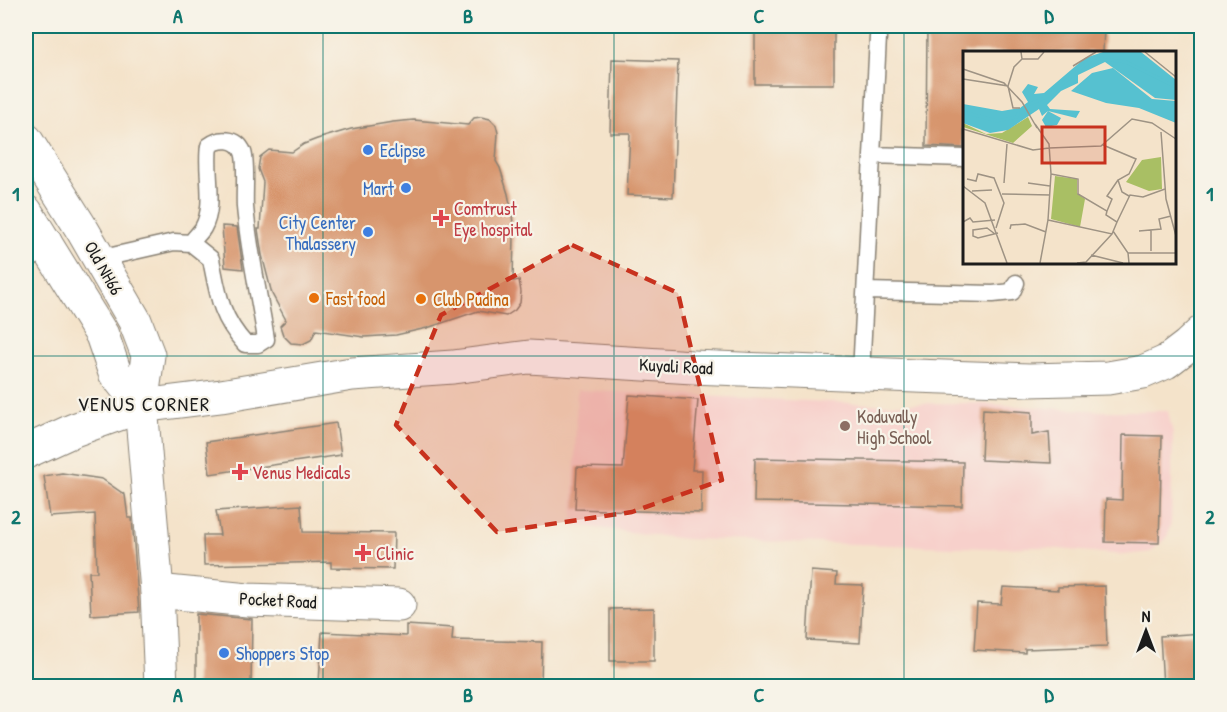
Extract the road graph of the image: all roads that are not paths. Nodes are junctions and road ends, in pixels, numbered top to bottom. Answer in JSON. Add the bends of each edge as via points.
{"nodes":[{"id":1,"x":878,"y":37,"type":"dead end"},
{"id":2,"x":26,"y":140,"type":"edge"},
{"id":3,"x":872,"y":155,"type":"junction"},
{"id":4,"x":963,"y":158,"type":"edge"},
{"id":5,"x":26,"y":212,"type":"edge"},
{"id":6,"x":190,"y":243,"type":"junction"},
{"id":7,"x":35,"y":247,"type":"edge"},
{"id":8,"x":99,"y":260,"type":"junction"},
{"id":9,"x":1016,"y":283,"type":"dead end"},
{"id":10,"x":866,"y":291,"type":"junction"},
{"id":11,"x":1197,"y":346,"type":"edge"},
{"id":12,"x":861,"y":374,"type":"junction"},
{"id":13,"x":141,"y":406,"type":"junction"},
{"id":14,"x":26,"y":452,"type":"edge"},
{"id":15,"x":157,"y":591,"type":"junction"},
{"id":16,"x":399,"y":605,"type":"dead end"},
{"id":17,"x":161,"y":687,"type":"edge"}],
"edges":[{"from":1,"to":3,"type":"lane"},
{"from":2,"to":8,"type":"main road","name":"Old NH66"},
{"from":3,"to":4,"type":"lane"},
{"from":3,"to":10,"type":"lane"},
{"from":5,"to":7,"type":"main road","name":"Old NH66"},
{"from":6,"to":6,"type":"lane","via":[[203,228],[208,211],[209,146],[216,140],[233,142],[244,153],[245,208],[266,339],[258,344],[245,344],[230,327],[218,297],[211,259]]},
{"from":6,"to":8,"type":"lane","via":[[174,242]]},
{"from":7,"to":13,"type":"main road","name":"Old NH66","via":[[102,335],[115,373]]},
{"from":8,"to":13,"type":"main road","name":"Old NH66","via":[[135,321],[148,356]]},
{"from":9,"to":10,"type":"lane","via":[[1012,292],[993,294]]},
{"from":10,"to":12,"type":"lane"},
{"from":11,"to":12,"type":"main road","name":"Kuyali Road","via":[[1143,372],[1108,378],[1029,380]]},
{"from":12,"to":13,"type":"main road","name":"Kuyali Road","via":[[529,357],[352,374]]},
{"from":13,"to":14,"type":"main road","name":"Kuyali Road"},
{"from":13,"to":15,"type":"main road","name":"Old NH66"},
{"from":15,"to":16,"type":"main road","name":"Pocket Road","via":[[248,600]]},
{"from":15,"to":17,"type":"main road","name":"Old NH66"}]}
